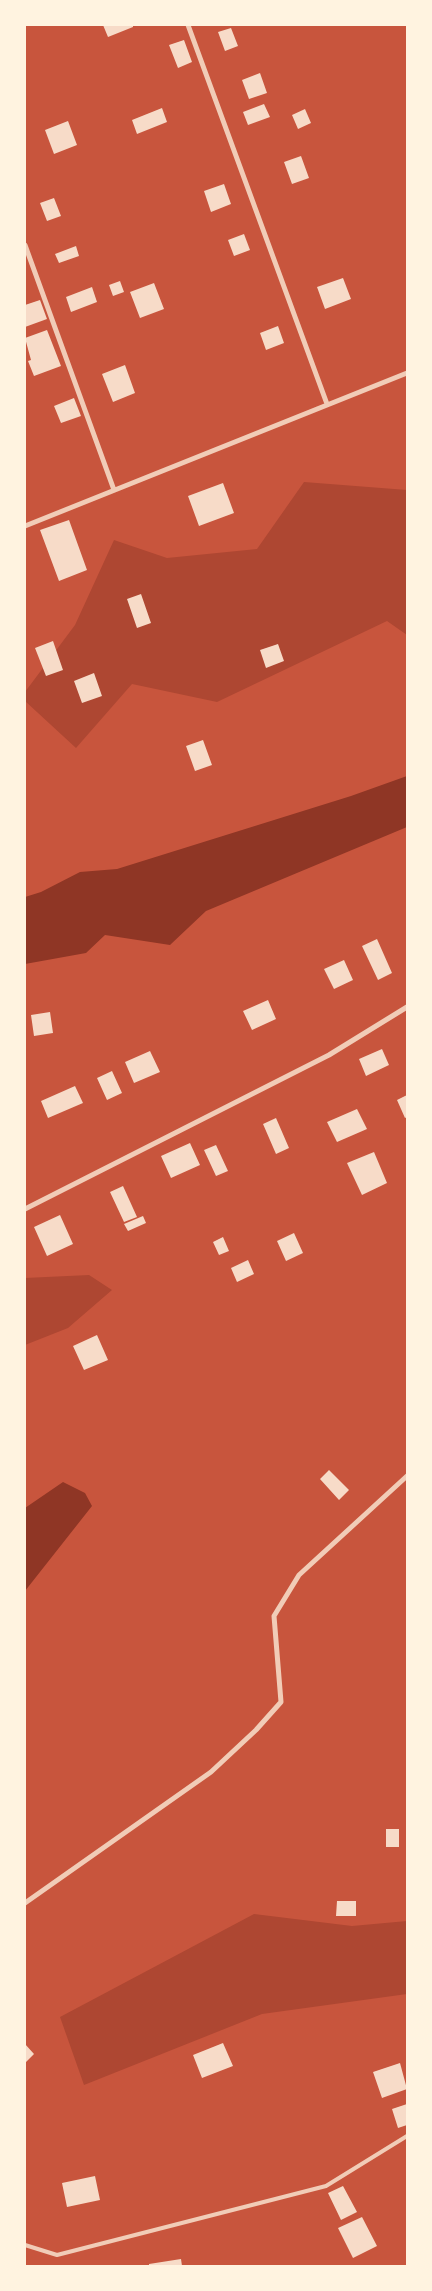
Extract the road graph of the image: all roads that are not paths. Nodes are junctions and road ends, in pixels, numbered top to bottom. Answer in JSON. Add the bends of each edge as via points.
{"nodes":[{"id":1,"x":188,"y":25,"type":"edge"},
{"id":2,"x":25,"y":245,"type":"edge"},
{"id":3,"x":407,"y":373,"type":"edge"},
{"id":4,"x":327,"y":404,"type":"junction"},
{"id":5,"x":114,"y":490,"type":"junction"},
{"id":6,"x":25,"y":526,"type":"edge"},
{"id":7,"x":407,"y":1007,"type":"edge"},
{"id":8,"x":25,"y":1209,"type":"edge"},
{"id":9,"x":407,"y":1476,"type":"edge"},
{"id":10,"x":25,"y":1903,"type":"edge"},
{"id":11,"x":407,"y":2136,"type":"edge"},
{"id":12,"x":25,"y":2245,"type":"edge"}],
"edges":[{"from":1,"to":4,"type":"street"},
{"from":2,"to":5,"type":"street"},
{"from":3,"to":4,"type":"street"},
{"from":4,"to":5,"type":"street"},
{"from":5,"to":6,"type":"street"},
{"from":7,"to":8,"type":"street","via":[[329,1055]]},
{"from":9,"to":10,"type":"street","via":[[299,1575],[274,1616],[281,1702],[256,1730],[211,1772]]},
{"from":11,"to":12,"type":"lane","via":[[326,2186],[57,2255]]}]}
